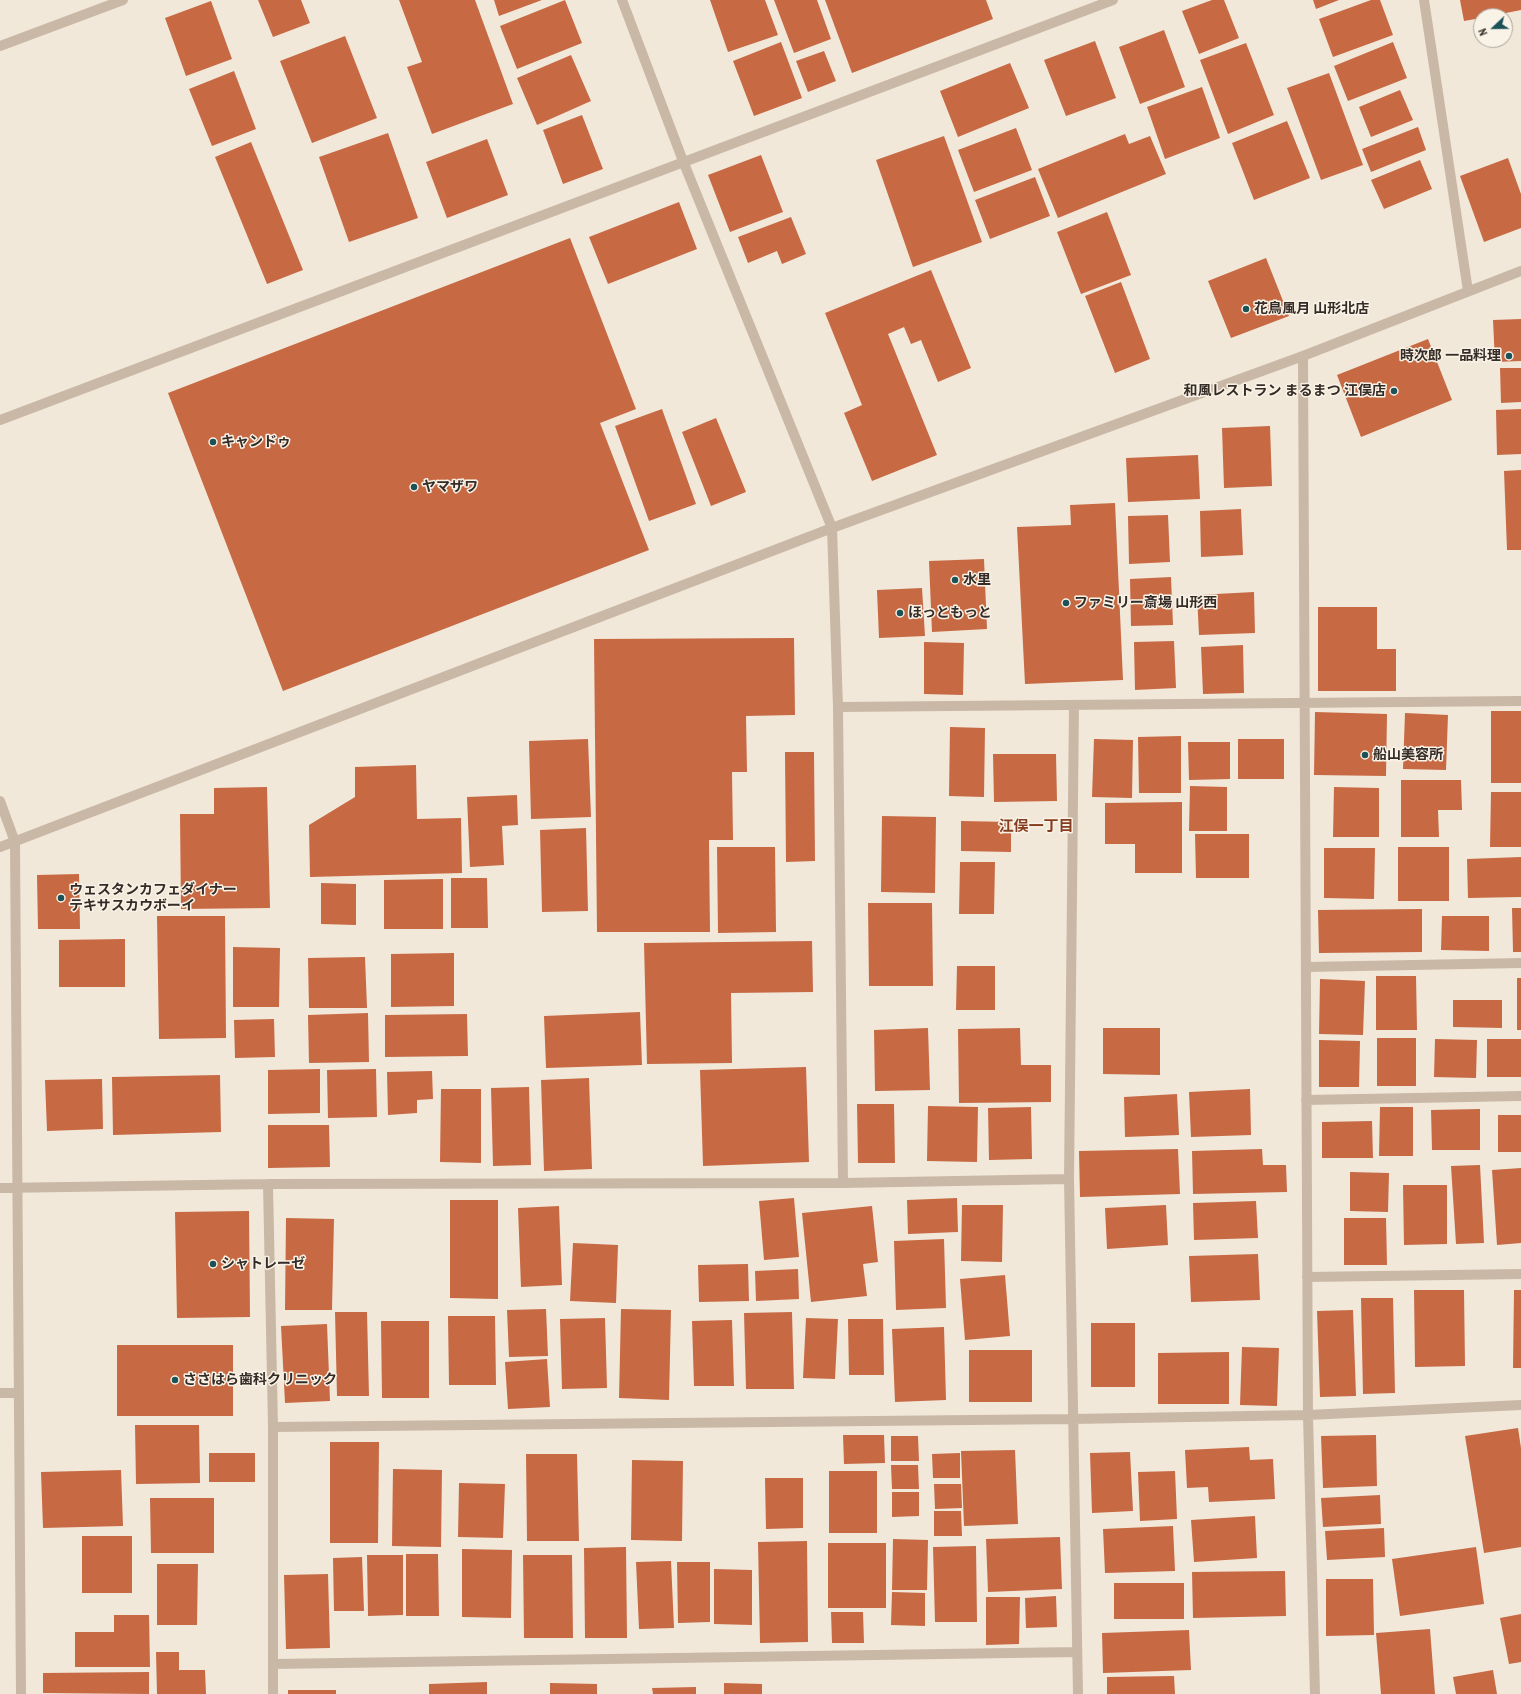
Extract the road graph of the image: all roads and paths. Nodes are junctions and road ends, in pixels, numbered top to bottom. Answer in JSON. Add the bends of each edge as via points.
{"nodes":[{"id":1,"x":123,"y":0,"type":"edge"},
{"id":2,"x":622,"y":0,"type":"edge"},
{"id":3,"x":1113,"y":0,"type":"edge"},
{"id":4,"x":1424,"y":0,"type":"edge"},
{"id":5,"x":0,"y":46,"type":"edge"},
{"id":6,"x":683,"y":161,"type":"junction"},
{"id":7,"x":1521,"y":271,"type":"edge"},
{"id":8,"x":1468,"y":291,"type":"junction"},
{"id":9,"x":1303,"y":356,"type":"junction"},
{"id":10,"x":0,"y":420,"type":"edge"},
{"id":11,"x":832,"y":528,"type":"junction"},
{"id":12,"x":1521,"y":701,"type":"edge"},
{"id":13,"x":1304,"y":703,"type":"junction"},
{"id":14,"x":1074,"y":705,"type":"junction"},
{"id":15,"x":838,"y":707,"type":"junction"},
{"id":16,"x":0,"y":801,"type":"edge"},
{"id":17,"x":15,"y":842,"type":"junction"},
{"id":18,"x":0,"y":847,"type":"edge"},
{"id":19,"x":1521,"y":963,"type":"edge"},
{"id":20,"x":1306,"y":967,"type":"junction"},
{"id":21,"x":1521,"y":1096,"type":"edge"},
{"id":22,"x":1306,"y":1100,"type":"junction"},
{"id":23,"x":1069,"y":1179,"type":"junction"},
{"id":24,"x":843,"y":1183,"type":"junction"},
{"id":25,"x":268,"y":1184,"type":"junction"},
{"id":26,"x":16,"y":1187,"type":"junction"},
{"id":27,"x":0,"y":1188,"type":"edge"},
{"id":28,"x":1521,"y":1274,"type":"edge"},
{"id":29,"x":1307,"y":1277,"type":"junction"},
{"id":30,"x":18,"y":1392,"type":"junction"},
{"id":31,"x":0,"y":1393,"type":"edge"},
{"id":32,"x":1521,"y":1406,"type":"edge"},
{"id":33,"x":1308,"y":1415,"type":"junction"},
{"id":34,"x":1072,"y":1419,"type":"junction"},
{"id":35,"x":272,"y":1427,"type":"junction"},
{"id":36,"x":1077,"y":1652,"type":"junction"},
{"id":37,"x":273,"y":1664,"type":"junction"},
{"id":38,"x":21,"y":1694,"type":"edge"},
{"id":39,"x":273,"y":1694,"type":"edge"},
{"id":40,"x":1078,"y":1694,"type":"edge"},
{"id":41,"x":1315,"y":1694,"type":"edge"}],
"edges":[{"from":1,"to":5,"type":"street"},
{"from":2,"to":6,"type":"street"},
{"from":3,"to":6,"type":"street"},
{"from":4,"to":8,"type":"street"},
{"from":6,"to":10,"type":"street"},
{"from":6,"to":11,"type":"street"},
{"from":7,"to":8,"type":"street"},
{"from":8,"to":9,"type":"street"},
{"from":9,"to":11,"type":"street"},
{"from":9,"to":13,"type":"street"},
{"from":11,"to":15,"type":"street"},
{"from":11,"to":17,"type":"street"},
{"from":12,"to":13,"type":"street"},
{"from":13,"to":14,"type":"street"},
{"from":13,"to":20,"type":"street"},
{"from":14,"to":15,"type":"street"},
{"from":14,"to":23,"type":"street"},
{"from":15,"to":24,"type":"street"},
{"from":16,"to":17,"type":"street"},
{"from":17,"to":18,"type":"street"},
{"from":17,"to":26,"type":"street"},
{"from":19,"to":20,"type":"street"},
{"from":20,"to":22,"type":"street"},
{"from":21,"to":22,"type":"street"},
{"from":22,"to":29,"type":"street"},
{"from":23,"to":24,"type":"street"},
{"from":23,"to":34,"type":"street"},
{"from":24,"to":25,"type":"street"},
{"from":25,"to":26,"type":"street"},
{"from":25,"to":35,"type":"street"},
{"from":26,"to":27,"type":"street"},
{"from":26,"to":30,"type":"street"},
{"from":28,"to":29,"type":"street"},
{"from":29,"to":33,"type":"street"},
{"from":30,"to":31,"type":"street"},
{"from":30,"to":38,"type":"street"},
{"from":32,"to":33,"type":"street"},
{"from":33,"to":34,"type":"street"},
{"from":33,"to":41,"type":"street"},
{"from":34,"to":35,"type":"street"},
{"from":34,"to":36,"type":"street"},
{"from":35,"to":37,"type":"street"},
{"from":36,"to":37,"type":"street"},
{"from":36,"to":40,"type":"street"},
{"from":37,"to":39,"type":"street"}]}
